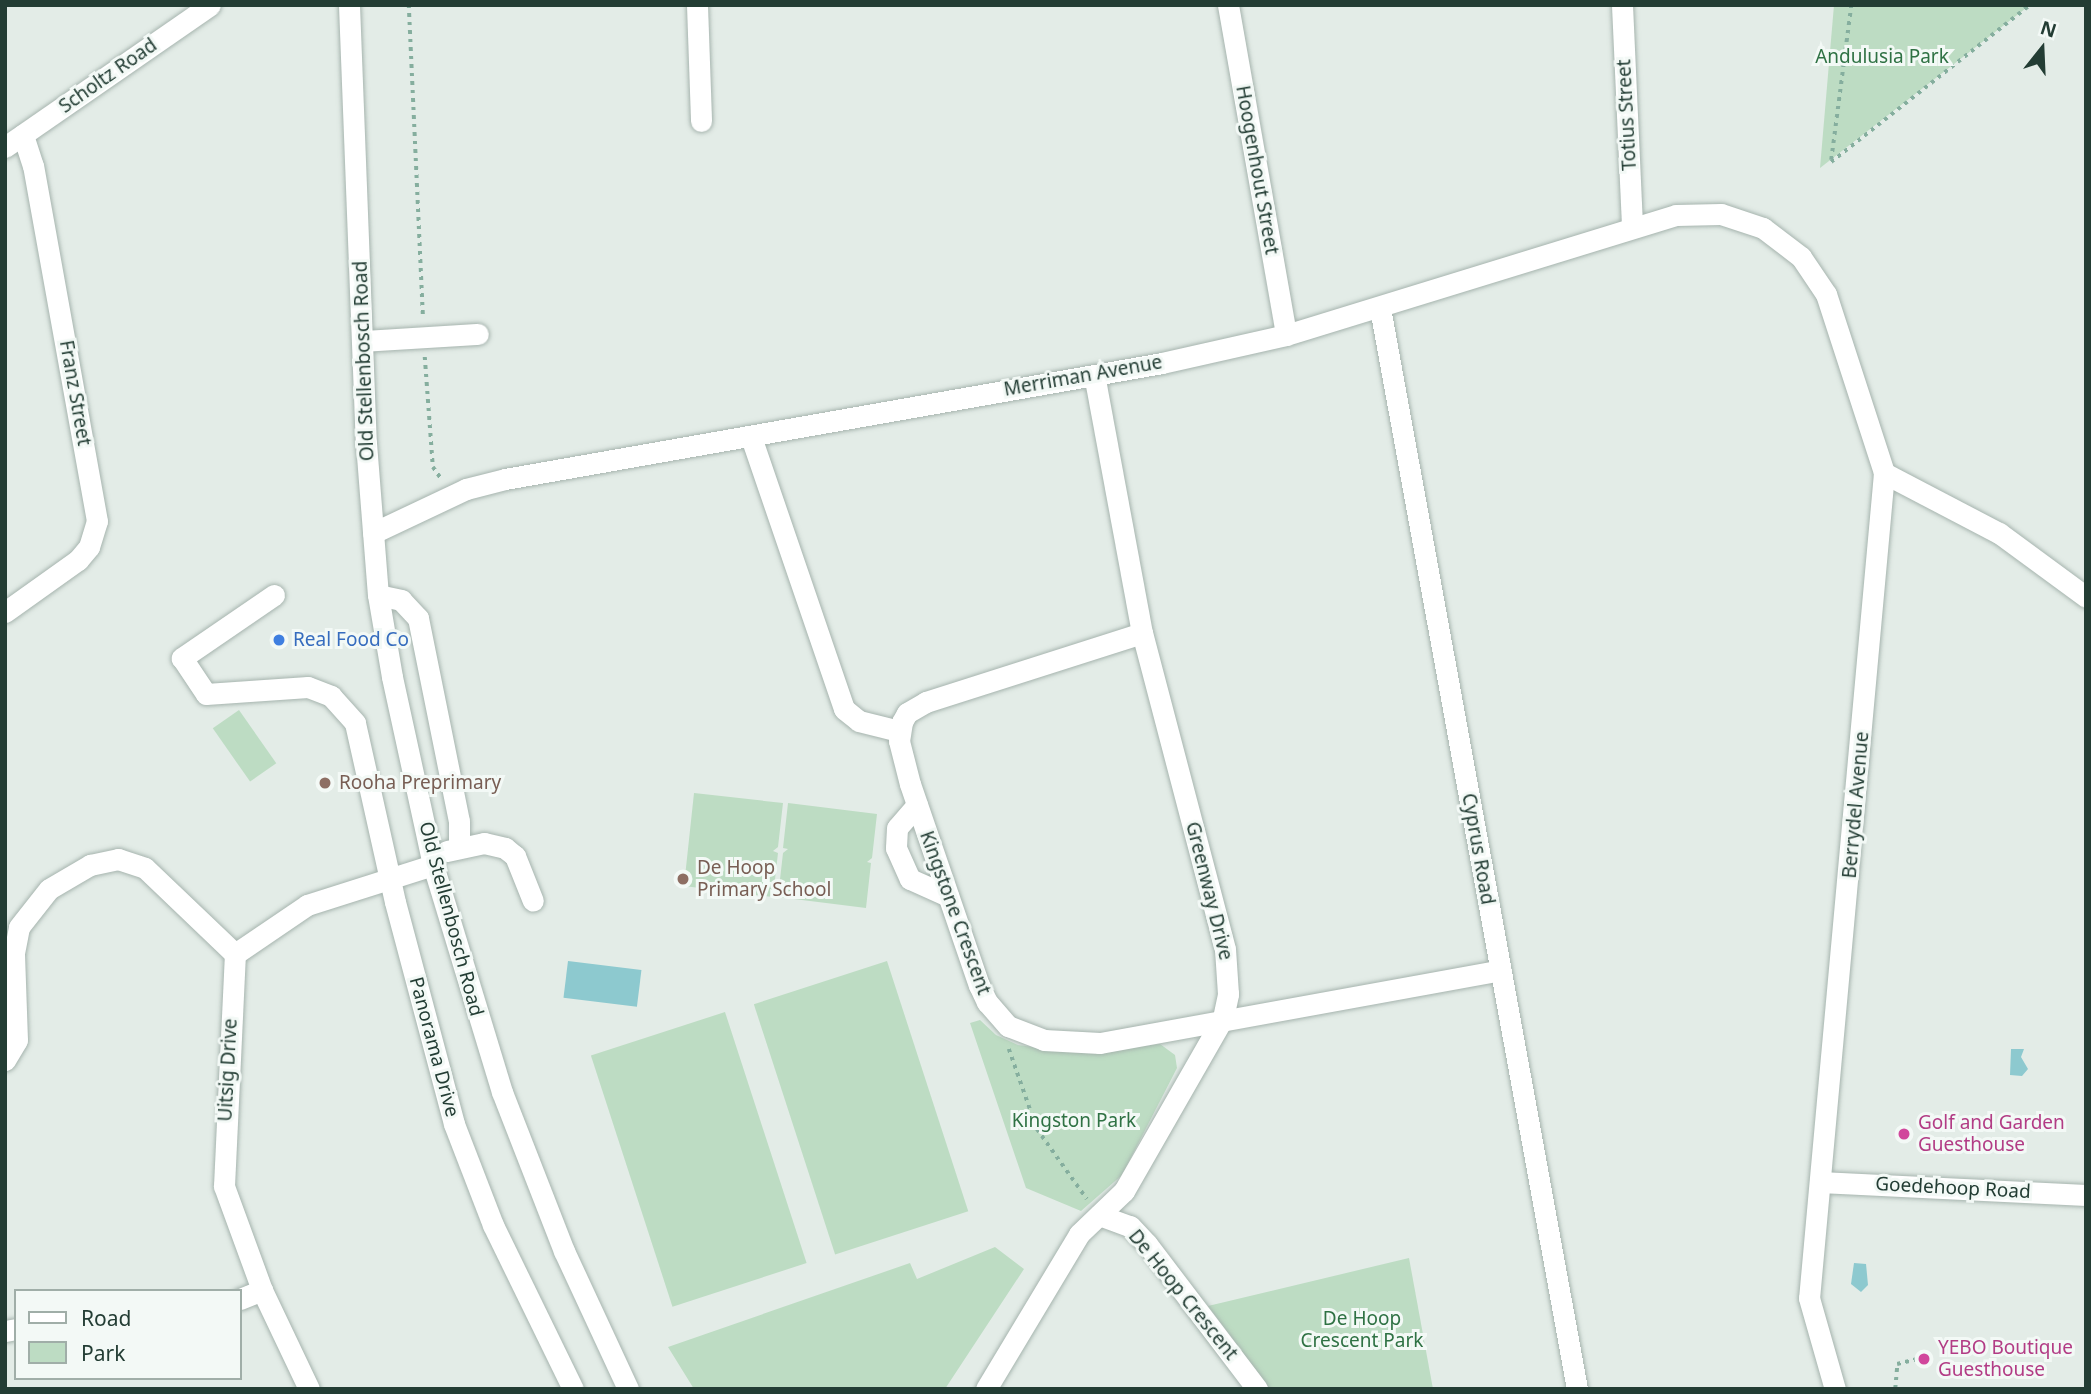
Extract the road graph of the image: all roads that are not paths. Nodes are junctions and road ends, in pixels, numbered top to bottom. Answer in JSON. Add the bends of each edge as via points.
{"nodes":[{"id":1,"x":210,"y":5,"type":"edge"},
{"id":2,"x":349,"y":5,"type":"edge"},
{"id":3,"x":697,"y":5,"type":"edge"},
{"id":4,"x":1228,"y":5,"type":"edge"},
{"id":5,"x":1622,"y":5,"type":"edge"},
{"id":6,"x":701,"y":121,"type":"dead end"},
{"id":7,"x":14,"y":141,"type":"edge"},
{"id":8,"x":1633,"y":225,"type":"junction"},
{"id":9,"x":1784,"y":241,"type":"joint"},
{"id":10,"x":1380,"y":309,"type":"junction"},
{"id":11,"x":478,"y":334,"type":"dead end"},
{"id":12,"x":1286,"y":335,"type":"junction"},
{"id":13,"x":362,"y":341,"type":"junction"},
{"id":14,"x":1094,"y":375,"type":"junction"},
{"id":15,"x":751,"y":437,"type":"junction"},
{"id":16,"x":1884,"y":473,"type":"junction"},
{"id":17,"x":373,"y":533,"type":"junction"},
{"id":18,"x":274,"y":595,"type":"dead end"},
{"id":19,"x":379,"y":595,"type":"junction"},
{"id":20,"x":2086,"y":597,"type":"edge"},
{"id":21,"x":5,"y":612,"type":"edge"},
{"id":22,"x":1142,"y":633,"type":"junction"},
{"id":23,"x":900,"y":731,"type":"junction"},
{"id":24,"x":917,"y":805,"type":"junction"},
{"id":25,"x":459,"y":848,"type":"junction"},
{"id":26,"x":432,"y":860,"type":"junction"},
{"id":27,"x":390,"y":878,"type":"junction"},
{"id":28,"x":948,"y":896,"type":"junction"},
{"id":29,"x":533,"y":901,"type":"dead end"},
{"id":30,"x":235,"y":954,"type":"junction"},
{"id":31,"x":1500,"y":970,"type":"junction"},
{"id":32,"x":1223,"y":1018,"type":"junction"},
{"id":33,"x":5,"y":1060,"type":"edge"},
{"id":34,"x":1820,"y":1182,"type":"junction"},
{"id":35,"x":2086,"y":1195,"type":"edge"},
{"id":36,"x":1099,"y":1215,"type":"junction"},
{"id":37,"x":262,"y":1290,"type":"junction"},
{"id":38,"x":242,"y":1298,"type":"edge"},
{"id":39,"x":309,"y":1389,"type":"edge"},
{"id":40,"x":573,"y":1389,"type":"edge"},
{"id":41,"x":628,"y":1389,"type":"edge"},
{"id":42,"x":986,"y":1389,"type":"edge"},
{"id":43,"x":1257,"y":1389,"type":"edge"},
{"id":44,"x":1577,"y":1389,"type":"edge"},
{"id":45,"x":1835,"y":1389,"type":"edge"}],
"edges":[{"from":1,"to":7,"type":"street","name":"Scholtz Road"},
{"from":2,"to":13,"type":"street","name":"Old Stellenbosch Road"},
{"from":3,"to":6,"type":"street"},
{"from":4,"to":12,"type":"street","name":"Hoogenhout Street"},
{"from":5,"to":8,"type":"street","name":"Totius Street"},
{"from":7,"to":21,"type":"street","name":"Franz Street","via":[[33,166],[97,521],[89,547],[78,560]]},
{"from":8,"to":9,"type":"street","name":"Merriman Avenue","via":[[1676,215],[1721,214],[1741,218]]},
{"from":8,"to":10,"type":"street","name":"Merriman Avenue"},
{"from":9,"to":16,"type":"street","name":"Berrydel Avenue","via":[[1815,273],[1826,294]]},
{"from":10,"to":12,"type":"street","name":"Merriman Avenue"},
{"from":10,"to":31,"type":"street","name":"Cyprus Road"},
{"from":11,"to":13,"type":"street"},
{"from":12,"to":14,"type":"street","name":"Merriman Avenue"},
{"from":13,"to":17,"type":"street","name":"Old Stellenbosch Road"},
{"from":14,"to":15,"type":"street","name":"Merriman Avenue"},
{"from":14,"to":22,"type":"street","name":"Greenway Drive"},
{"from":15,"to":17,"type":"street","name":"Merriman Avenue","via":[[505,479],[452,496]]},
{"from":15,"to":23,"type":"street","via":[[844,709],[855,719]]},
{"from":16,"to":20,"type":"street","via":[[1999,533]]},
{"from":16,"to":34,"type":"street","name":"Berrydel Avenue"},
{"from":17,"to":19,"type":"street","name":"Old Stellenbosch Road"},
{"from":18,"to":27,"type":"street","name":"Panorama Drive","via":[[183,659],[206,694],[308,687],[331,696],[355,723]]},
{"from":19,"to":25,"type":"street","via":[[401,600],[418,618],[458,821]]},
{"from":19,"to":26,"type":"street","name":"Old Stellenbosch Road"},
{"from":22,"to":23,"type":"street","via":[[926,702],[907,713]]},
{"from":22,"to":32,"type":"street","name":"Greenway Drive","via":[[1225,949],[1229,982]]},
{"from":23,"to":24,"type":"street","name":"Kingstone Crescent","via":[[900,787]]},
{"from":24,"to":28,"type":"street","name":"Kingstone Crescent"},
{"from":24,"to":28,"type":"street","via":[[897,828],[896,848],[910,879]]},
{"from":25,"to":26,"type":"street"},
{"from":25,"to":29,"type":"street","via":[[484,843],[505,848],[515,856]]},
{"from":26,"to":27,"type":"street"},
{"from":26,"to":41,"type":"street","name":"Old Stellenbosch Road","via":[[502,1092],[564,1251]]},
{"from":27,"to":30,"type":"street","via":[[307,905]]},
{"from":27,"to":40,"type":"street","name":"Panorama Drive","via":[[454,1124],[493,1225]]},
{"from":28,"to":32,"type":"street","name":"Kingstone Crescent","via":[[979,985],[998,1016],[1026,1035],[1100,1043]]},
{"from":30,"to":33,"type":"street","via":[[145,867],[118,859],[90,865],[49,889],[19,927],[14,953],[17,1040]]},
{"from":30,"to":37,"type":"street","name":"Uitsig Drive","via":[[224,1186]]},
{"from":31,"to":32,"type":"street","name":"Kingstone Crescent","via":[[1266,1015]]},
{"from":31,"to":44,"type":"street","name":"Cyprus Road"},
{"from":32,"to":36,"type":"street","name":"Greenway Drive","via":[[1124,1191]]},
{"from":34,"to":35,"type":"street","name":"Goedehoop Road"},
{"from":34,"to":45,"type":"street","name":"Berrydel Avenue","via":[[1809,1298]]},
{"from":36,"to":42,"type":"street","name":"Greenway Drive","via":[[1067,1253]]},
{"from":36,"to":43,"type":"street","name":"De Hoop Crescent","via":[[1130,1226],[1147,1244]]},
{"from":37,"to":38,"type":"street"},
{"from":37,"to":39,"type":"street","name":"Uitsig Drive"}]}
